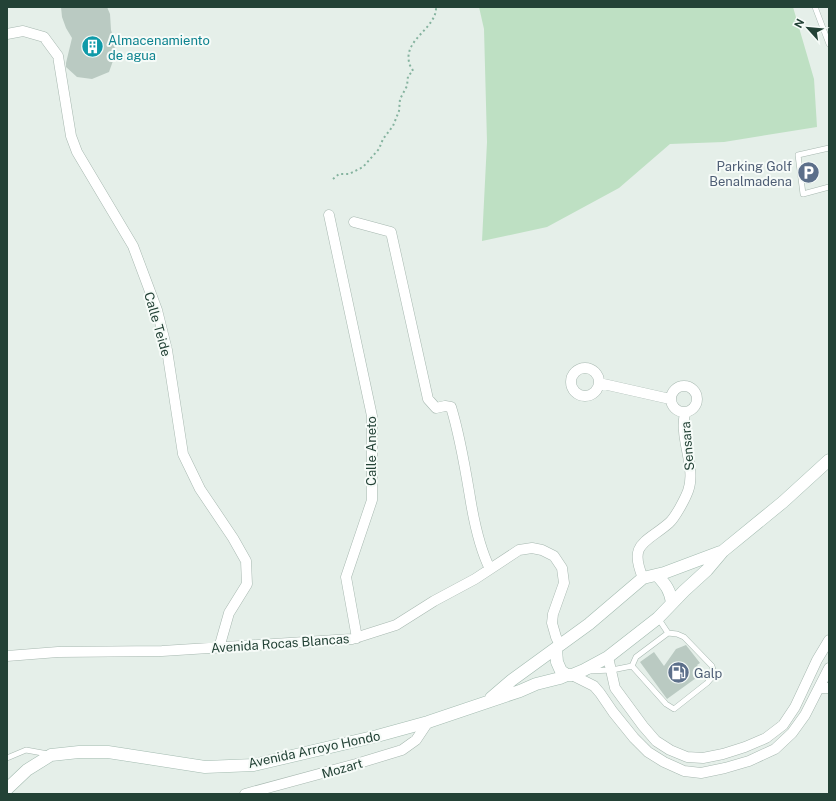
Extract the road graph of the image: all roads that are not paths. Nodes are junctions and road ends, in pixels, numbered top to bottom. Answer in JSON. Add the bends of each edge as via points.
{"nodes":[{"id":1,"x":815,"y":7,"type":"edge"},
{"id":2,"x":7,"y":34,"type":"edge"},
{"id":3,"x":829,"y":44,"type":"edge"},
{"id":4,"x":829,"y":148,"type":"edge"},
{"id":5,"x":829,"y":187,"type":"edge"},
{"id":6,"x":329,"y":215,"type":"dead end"},
{"id":7,"x":354,"y":222,"type":"dead end"},
{"id":8,"x":599,"y":383,"type":"dead end"},
{"id":9,"x":670,"y":399,"type":"junction"},
{"id":10,"x":685,"y":412,"type":"junction"},
{"id":11,"x":829,"y":460,"type":"edge"},
{"id":12,"x":723,"y":551,"type":"junction"},
{"id":13,"x":490,"y":568,"type":"junction"},
{"id":14,"x":657,"y":575,"type":"junction"},
{"id":15,"x":643,"y":578,"type":"junction"},
{"id":16,"x":672,"y":603,"type":"junction"},
{"id":17,"x":658,"y":618,"type":"junction"},
{"id":18,"x":668,"y":633,"type":"junction"},
{"id":19,"x":356,"y":638,"type":"junction"},
{"id":20,"x":829,"y":640,"type":"edge"},
{"id":21,"x":558,"y":647,"type":"junction"},
{"id":22,"x":219,"y":648,"type":"junction"},
{"id":23,"x":7,"y":656,"type":"edge"},
{"id":24,"x":608,"y":657,"type":"junction"},
{"id":25,"x":632,"y":666,"type":"junction"},
{"id":26,"x":829,"y":668,"type":"edge"},
{"id":27,"x":584,"y":670,"type":"junction"},
{"id":28,"x":612,"y":670,"type":"junction"},
{"id":29,"x":569,"y":675,"type":"junction"},
{"id":30,"x":824,"y":688,"type":"edge"},
{"id":31,"x":486,"y":702,"type":"junction"},
{"id":32,"x":428,"y":722,"type":"junction"},
{"id":33,"x":51,"y":755,"type":"junction"},
{"id":34,"x":7,"y":758,"type":"edge"},
{"id":35,"x":7,"y":789,"type":"edge"},
{"id":36,"x":245,"y":794,"type":"edge"}],
"edges":[{"from":1,"to":3,"type":"lane"},
{"from":2,"to":22,"type":"street","name":"Calle Teide","via":[[23,32],[44,37],[58,56],[71,136],[77,152],[133,246],[157,310],[167,350],[183,454],[200,489],[246,561],[246,584],[229,613]]},
{"from":4,"to":5,"type":"lane","via":[[798,155],[803,194]]},
{"from":6,"to":19,"type":"street","name":"Calle Aneto","via":[[372,416],[372,500],[346,577]]},
{"from":7,"to":13,"type":"street","via":[[391,232],[428,399],[436,408],[451,407],[474,518],[484,556]]},
{"from":8,"to":9,"type":"street"},
{"from":9,"to":10,"type":"street","via":[[673,407]]},
{"from":9,"to":10,"type":"street","via":[[673,391],[681,386],[693,389],[697,397],[696,405]]},
{"from":10,"to":15,"type":"street","name":"Sensara","via":[[684,431],[690,468],[688,491],[671,522],[641,544],[636,557]]},
{"from":11,"to":12,"type":"main road"},
{"from":12,"to":14,"type":"main road"},
{"from":12,"to":16,"type":"main road"},
{"from":13,"to":19,"type":"street","name":"Avenida Rocas Blancas","via":[[396,625]]},
{"from":13,"to":21,"type":"street","name":"Avenida Rocas Blancas","via":[[519,550],[532,548],[554,556],[562,568],[564,583],[552,623]]},
{"from":14,"to":15,"type":"main road"},
{"from":14,"to":16,"type":"main road","via":[[670,592]]},
{"from":15,"to":21,"type":"main road","name":"Avenida Arroyo Hondo"},
{"from":16,"to":17,"type":"main road","name":"Avenida Arroyo Hondo"},
{"from":17,"to":18,"type":"lane"},
{"from":17,"to":24,"type":"main road","name":"Avenida Arroyo Hondo"},
{"from":18,"to":25,"type":"lane","via":[[636,657]]},
{"from":18,"to":25,"type":"lane","via":[[684,637],[712,666],[714,675],[707,683],[674,709],[666,704]]},
{"from":19,"to":22,"type":"street","name":"Avenida Rocas Blancas"},
{"from":20,"to":28,"type":"street","via":[[783,725],[766,738],[745,748],[703,758],[687,757],[656,741],[615,688]]},
{"from":21,"to":29,"type":"main road","via":[[557,662],[561,671]]},
{"from":21,"to":31,"type":"main road","name":"Avenida Arroyo Hondo"},
{"from":22,"to":23,"type":"street","name":"Avenida Rocas Blancas","via":[[58,652]]},
{"from":24,"to":27,"type":"main road","name":"Avenida Arroyo Hondo"},
{"from":24,"to":28,"type":"street"},
{"from":25,"to":28,"type":"lane"},
{"from":26,"to":30,"type":"street"},
{"from":27,"to":28,"type":"lane"},
{"from":27,"to":29,"type":"main road","name":"Avenida Arroyo Hondo"},
{"from":29,"to":30,"type":"street","via":[[594,686],[648,752],[684,771],[701,773],[749,761],[775,749],[792,732]]},
{"from":29,"to":31,"type":"main road","name":"Avenida Arroyo Hondo"},
{"from":31,"to":32,"type":"main road","name":"Avenida Arroyo Hondo"},
{"from":32,"to":33,"type":"main road","name":"Avenida Arroyo Hondo","via":[[254,765],[204,767],[108,752]]},
{"from":32,"to":36,"type":"street","name":"Mozart","via":[[416,740],[402,750]]},
{"from":33,"to":34,"type":"lane","via":[[26,750]]},
{"from":33,"to":35,"type":"main road","name":"Avenida Arroyo Hondo","via":[[27,770]]}]}
